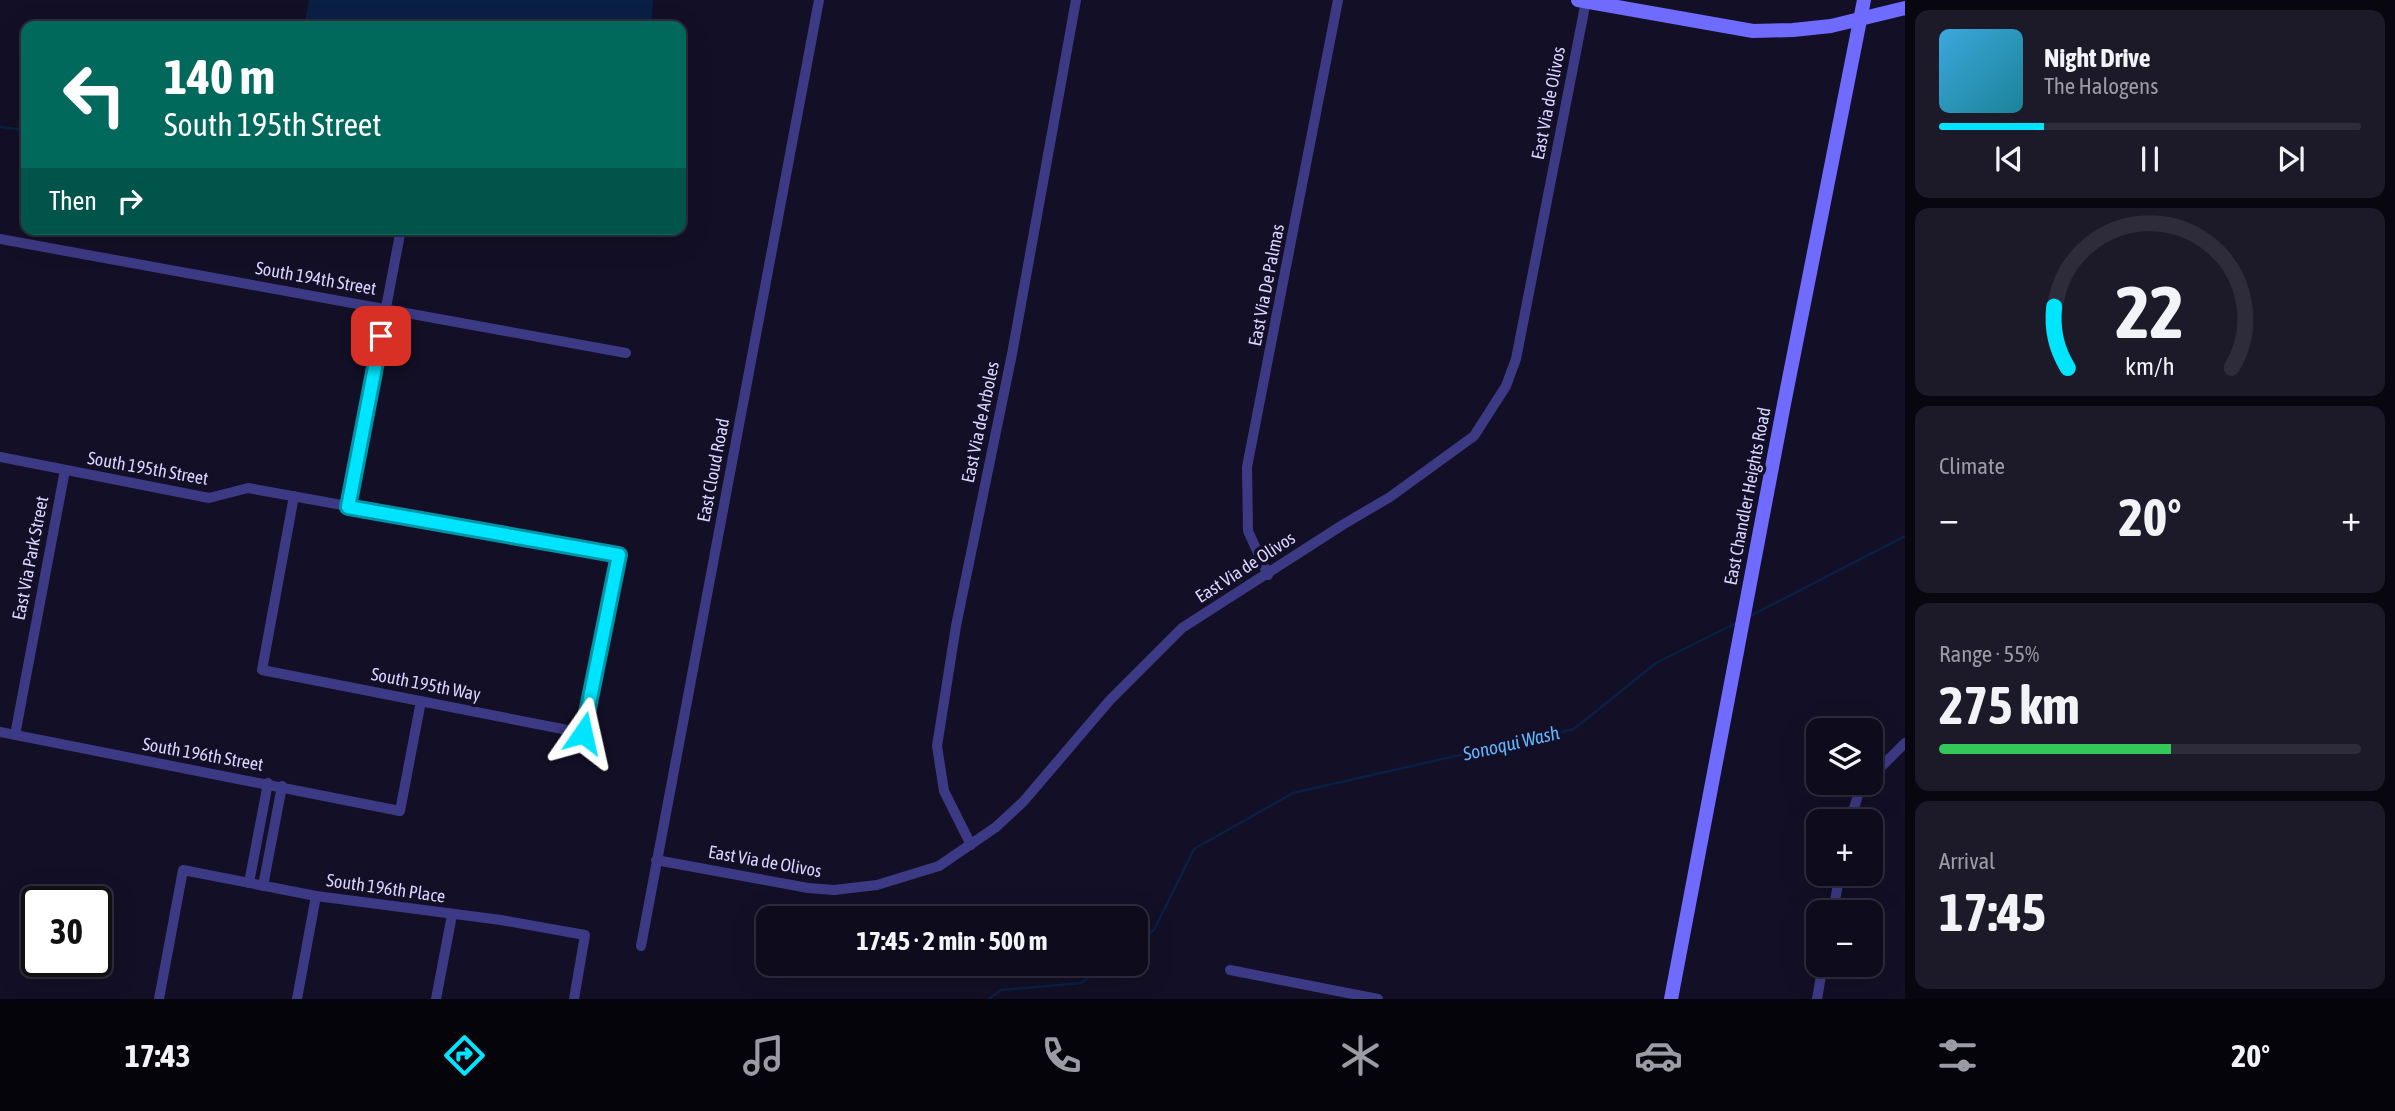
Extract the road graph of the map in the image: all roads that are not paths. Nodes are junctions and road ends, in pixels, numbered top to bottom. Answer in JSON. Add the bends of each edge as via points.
{"nodes":[{"id":1,"x":819,"y":0,"type":"edge"},
{"id":2,"x":1076,"y":0,"type":"edge"},
{"id":3,"x":1338,"y":0,"type":"edge"},
{"id":4,"x":1864,"y":0,"type":"edge"},
{"id":5,"x":1582,"y":1,"type":"edge"},
{"id":6,"x":1905,"y":8,"type":"edge"},
{"id":7,"x":1859,"y":18,"type":"junction"},
{"id":8,"x":400,"y":235,"type":"edge"},
{"id":9,"x":0,"y":239,"type":"edge"},
{"id":10,"x":386,"y":309,"type":"junction"},
{"id":11,"x":626,"y":353,"type":"dead end"},
{"id":12,"x":0,"y":457,"type":"edge"},
{"id":13,"x":65,"y":470,"type":"junction"},
{"id":14,"x":293,"y":496,"type":"junction"},
{"id":15,"x":348,"y":507,"type":"junction"},
{"id":16,"x":1268,"y":575,"type":"junction"},
{"id":17,"x":421,"y":701,"type":"junction"},
{"id":18,"x":0,"y":732,"type":"edge"},
{"id":19,"x":583,"y":733,"type":"joint"},
{"id":20,"x":15,"y":735,"type":"junction"},
{"id":21,"x":1905,"y":743,"type":"edge"},
{"id":22,"x":1883,"y":765,"type":"edge"},
{"id":23,"x":268,"y":783,"type":"junction"},
{"id":24,"x":282,"y":786,"type":"junction"},
{"id":25,"x":971,"y":845,"type":"junction"},
{"id":26,"x":254,"y":853,"type":"junction"},
{"id":27,"x":269,"y":856,"type":"junction"},
{"id":28,"x":656,"y":860,"type":"junction"},
{"id":29,"x":249,"y":883,"type":"junction"},
{"id":30,"x":263,"y":886,"type":"junction"},
{"id":31,"x":316,"y":896,"type":"junction"},
{"id":32,"x":452,"y":915,"type":"junction"},
{"id":33,"x":641,"y":946,"type":"dead end"},
{"id":34,"x":1230,"y":970,"type":"dead end"},
{"id":35,"x":1821,"y":977,"type":"edge"},
{"id":36,"x":159,"y":999,"type":"edge"},
{"id":37,"x":297,"y":999,"type":"edge"},
{"id":38,"x":436,"y":999,"type":"edge"},
{"id":39,"x":574,"y":999,"type":"edge"},
{"id":40,"x":1378,"y":999,"type":"edge"},
{"id":41,"x":1671,"y":999,"type":"edge"},
{"id":42,"x":1817,"y":999,"type":"edge"}],
"edges":[{"from":1,"to":28,"type":"street","name":"East Cloud Road"},
{"from":2,"to":25,"type":"street","name":"East Via de Arboles","via":[[937,746],[944,791]]},
{"from":3,"to":16,"type":"street","name":"East Via De Palmas","via":[[1247,467],[1248,531]]},
{"from":4,"to":7,"type":"main road","name":"East Chandler Heights Road"},
{"from":5,"to":7,"type":"main road","via":[[1753,31],[1831,26]]},
{"from":5,"to":16,"type":"street","name":"East Via de Olivos","via":[[1516,359],[1506,386],[1474,436],[1390,497]]},
{"from":6,"to":7,"type":"main road"},
{"from":7,"to":41,"type":"main road","name":"East Chandler Heights Road"},
{"from":8,"to":10,"type":"street"},
{"from":9,"to":10,"type":"street","name":"South 194th Street"},
{"from":10,"to":11,"type":"street","name":"South 194th Street"},
{"from":10,"to":15,"type":"street"},
{"from":12,"to":13,"type":"street","name":"South 195th Street"},
{"from":13,"to":14,"type":"street","name":"South 195th Street","via":[[209,498],[248,488]]},
{"from":13,"to":20,"type":"street","name":"East Via Park Street"},
{"from":14,"to":15,"type":"street","name":"South 195th Street"},
{"from":14,"to":17,"type":"street","name":"South 195th Way","via":[[262,670]]},
{"from":15,"to":19,"type":"street","name":"South 195th Street","via":[[619,555]]},
{"from":16,"to":25,"type":"street","name":"East Via de Olivos","via":[[1182,628],[1110,700],[1023,802]]},
{"from":17,"to":19,"type":"street","name":"South 195th Way"},
{"from":17,"to":24,"type":"street","name":"South 196th Street","via":[[400,811]]},
{"from":18,"to":20,"type":"street","name":"South 196th Street"},
{"from":20,"to":23,"type":"street","name":"South 196th Street"},
{"from":21,"to":22,"type":"street"},
{"from":23,"to":24,"type":"street","name":"South 196th Street"},
{"from":23,"to":26,"type":"street"},
{"from":24,"to":27,"type":"street"},
{"from":25,"to":28,"type":"street","name":"East Via de Olivos","via":[[939,866],[907,878],[834,890]]},
{"from":26,"to":27,"type":"street"},
{"from":26,"to":29,"type":"street"},
{"from":27,"to":30,"type":"street"},
{"from":28,"to":33,"type":"street","name":"East Cloud Road"},
{"from":29,"to":30,"type":"street","name":"South 196th Place"},
{"from":29,"to":36,"type":"street","name":"South 196th Place","via":[[183,870]]},
{"from":30,"to":31,"type":"street","name":"South 196th Place"},
{"from":31,"to":32,"type":"street","name":"South 196th Place"},
{"from":31,"to":37,"type":"street"},
{"from":32,"to":38,"type":"street"},
{"from":32,"to":39,"type":"street","name":"South 196th Place","via":[[585,935]]},
{"from":34,"to":40,"type":"street"},
{"from":35,"to":42,"type":"street"}]}
